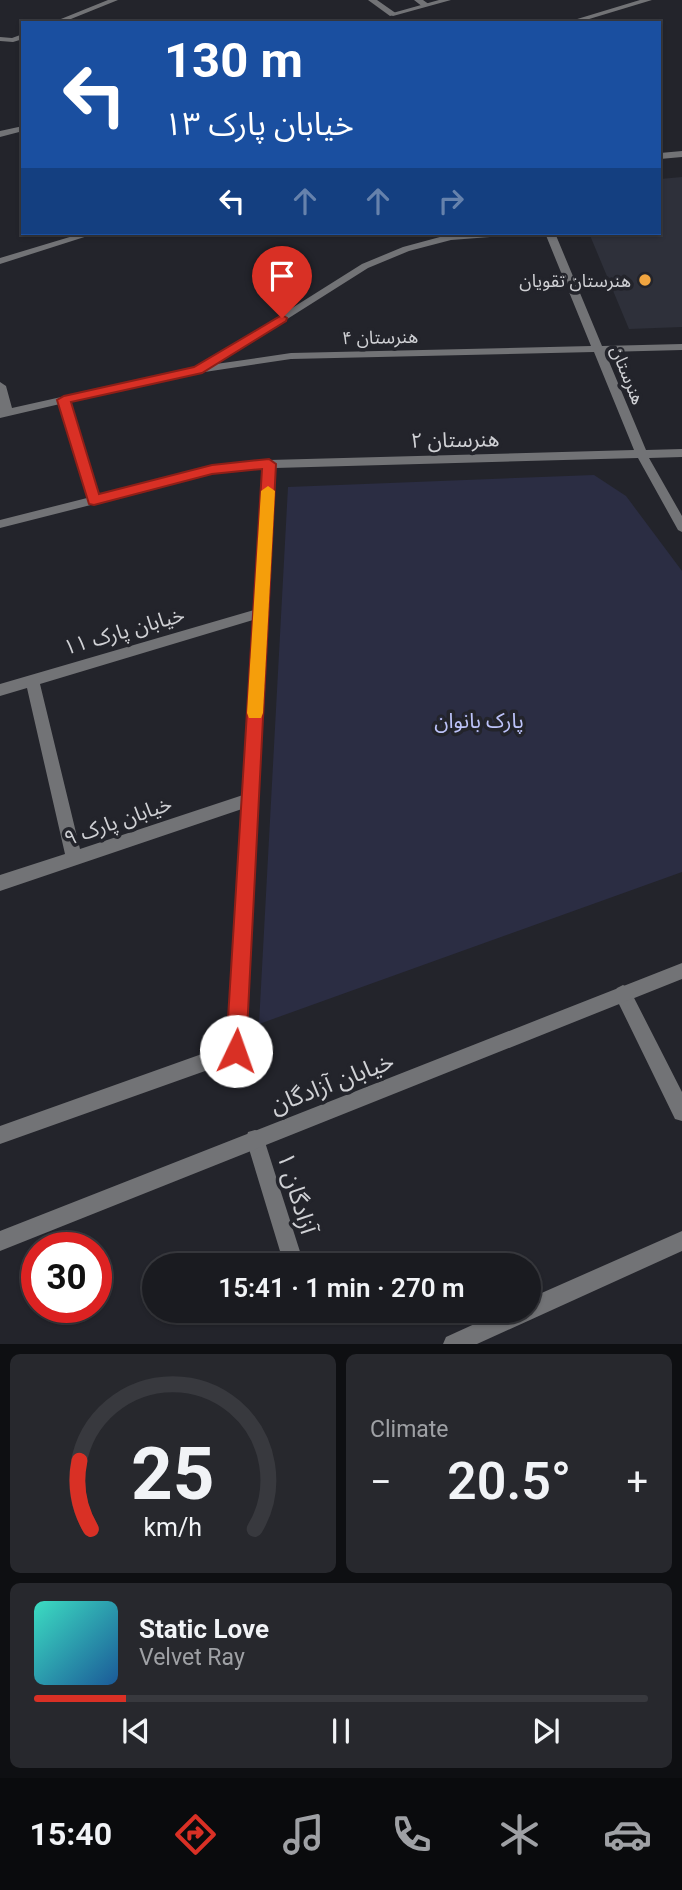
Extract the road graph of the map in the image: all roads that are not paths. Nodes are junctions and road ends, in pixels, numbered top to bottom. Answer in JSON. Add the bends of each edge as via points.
{"nodes":[{"id":1,"x":114,"y":0,"type":"edge"},
{"id":2,"x":372,"y":0,"type":"edge"},
{"id":3,"x":418,"y":0,"type":"edge"},
{"id":4,"x":447,"y":0,"type":"edge"},
{"id":5,"x":648,"y":0,"type":"edge"},
{"id":6,"x":426,"y":5,"type":"junction"},
{"id":7,"x":393,"y":14,"type":"junction"},
{"id":8,"x":59,"y":21,"type":"edge"},
{"id":9,"x":400,"y":21,"type":"edge"},
{"id":10,"x":574,"y":21,"type":"edge"},
{"id":11,"x":21,"y":37,"type":"edge"},
{"id":12,"x":0,"y":39,"type":"edge"},
{"id":13,"x":21,"y":129,"type":"edge"},
{"id":14,"x":0,"y":134,"type":"edge"},
{"id":15,"x":682,"y":154,"type":"edge"},
{"id":16,"x":661,"y":156,"type":"edge"},
{"id":17,"x":85,"y":235,"type":"edge"},
{"id":18,"x":477,"y":235,"type":"edge"},
{"id":19,"x":551,"y":235,"type":"edge"},
{"id":20,"x":0,"y":261,"type":"edge"},
{"id":21,"x":682,"y":347,"type":"edge"},
{"id":22,"x":598,"y":350,"type":"junction"},
{"id":23,"x":198,"y":370,"type":"junction"},
{"id":24,"x":0,"y":386,"type":"edge"},
{"id":25,"x":64,"y":400,"type":"junction"},
{"id":26,"x":4,"y":413,"type":"edge"},
{"id":27,"x":682,"y":453,"type":"edge"},
{"id":28,"x":642,"y":455,"type":"junction"},
{"id":29,"x":269,"y":464,"type":"junction"},
{"id":30,"x":94,"y":500,"type":"junction"},
{"id":31,"x":0,"y":524,"type":"edge"},
{"id":32,"x":682,"y":527,"type":"edge"},
{"id":33,"x":260,"y":613,"type":"junction"},
{"id":34,"x":32,"y":680,"type":"junction"},
{"id":35,"x":0,"y":690,"type":"edge"},
{"id":36,"x":250,"y":799,"type":"junction"},
{"id":37,"x":74,"y":858,"type":"junction"},
{"id":38,"x":0,"y":883,"type":"edge"},
{"id":39,"x":682,"y":971,"type":"edge"},
{"id":40,"x":622,"y":994,"type":"junction"},
{"id":41,"x":682,"y":1112,"type":"edge"},
{"id":42,"x":0,"y":1135,"type":"edge"},
{"id":43,"x":255,"y":1139,"type":"junction"},
{"id":44,"x":0,"y":1241,"type":"edge"},
{"id":45,"x":682,"y":1241,"type":"edge"},
{"id":46,"x":291,"y":1253,"type":"edge"},
{"id":47,"x":541,"y":1304,"type":"edge"},
{"id":48,"x":499,"y":1323,"type":"edge"},
{"id":49,"x":453,"y":1344,"type":"edge"}],
"edges":[{"from":1,"to":8,"type":"street"},
{"from":2,"to":7,"type":"street"},
{"from":3,"to":6,"type":"street"},
{"from":4,"to":6,"type":"street"},
{"from":5,"to":10,"type":"street"},
{"from":6,"to":7,"type":"street"},
{"from":7,"to":9,"type":"street"},
{"from":11,"to":12,"type":"street"},
{"from":13,"to":14,"type":"street"},
{"from":15,"to":16,"type":"street"},
{"from":17,"to":20,"type":"street"},
{"from":18,"to":23,"type":"street","via":[[406,249],[365,266]]},
{"from":19,"to":22,"type":"street","name":"هنرستان"},
{"from":21,"to":22,"type":"street","name":"هنرستان ۴"},
{"from":22,"to":23,"type":"street","name":"هنرستان ۴","via":[[291,356]]},
{"from":22,"to":28,"type":"street","name":"هنرستان"},
{"from":23,"to":25,"type":"street","name":"هنرستان ۴"},
{"from":24,"to":26,"type":"street"},
{"from":25,"to":26,"type":"street","name":"هنرستان ۴"},
{"from":25,"to":30,"type":"street"},
{"from":27,"to":28,"type":"street","name":"هنرستان ۲"},
{"from":28,"to":29,"type":"street","name":"هنرستان ۲"},
{"from":28,"to":32,"type":"street","name":"هنرستان"},
{"from":29,"to":30,"type":"street","name":"هنرستان ۲","via":[[212,470]]},
{"from":29,"to":33,"type":"street"},
{"from":30,"to":31,"type":"street","name":"هنرستان ۲"},
{"from":33,"to":34,"type":"street","name":"خیابان پارک ۱۱"},
{"from":33,"to":36,"type":"street"},
{"from":34,"to":35,"type":"street","name":"خیابان پارک ۱۱"},
{"from":34,"to":37,"type":"street"},
{"from":36,"to":37,"type":"street","name":"خیابان پارک ۹"},
{"from":36,"to":42,"type":"street","via":[[236,1051]]},
{"from":37,"to":38,"type":"street","name":"خیابان پارک ۹"},
{"from":39,"to":40,"type":"street","name":"خیابان آزادگان"},
{"from":40,"to":41,"type":"street"},
{"from":40,"to":43,"type":"street","name":"خیابان آزادگان"},
{"from":43,"to":44,"type":"street","name":"خیابان آزادگان"},
{"from":43,"to":46,"type":"street","name":"آزادگان ۱"},
{"from":45,"to":47,"type":"street"},
{"from":48,"to":49,"type":"street"}]}
